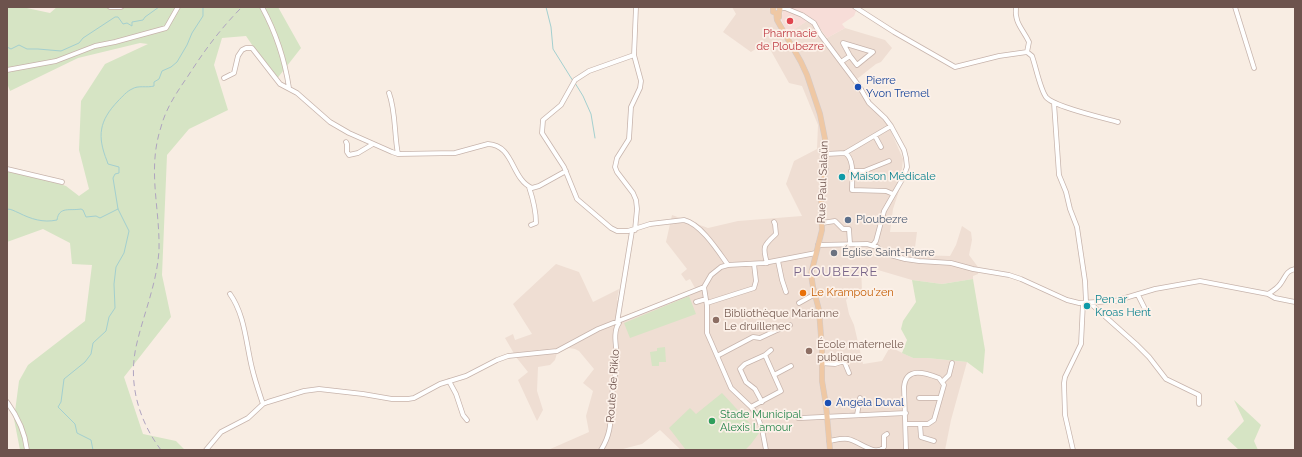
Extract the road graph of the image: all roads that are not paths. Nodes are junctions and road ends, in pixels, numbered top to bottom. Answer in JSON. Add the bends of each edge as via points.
{"nodes":[{"id":1,"x":110,"y":7,"type":"edge"},
{"id":2,"x":121,"y":7,"type":"edge"},
{"id":3,"x":178,"y":7,"type":"edge"},
{"id":4,"x":262,"y":7,"type":"edge"},
{"id":5,"x":636,"y":7,"type":"edge"},
{"id":6,"x":773,"y":7,"type":"edge"},
{"id":7,"x":855,"y":7,"type":"edge"},
{"id":8,"x":1016,"y":7,"type":"edge"},
{"id":9,"x":1236,"y":7,"type":"edge"},
{"id":10,"x":795,"y":9,"type":"edge"},
{"id":11,"x":779,"y":10,"type":"edge"},
{"id":12,"x":1027,"y":52,"type":"junction"},
{"id":13,"x":634,"y":55,"type":"junction"},
{"id":14,"x":850,"y":56,"type":"junction"},
{"id":15,"x":841,"y":62,"type":"junction"},
{"id":16,"x":1254,"y":68,"type":"dead end"},
{"id":17,"x":7,"y":70,"type":"edge"},
{"id":18,"x":224,"y":78,"type":"dead end"},
{"id":19,"x":289,"y":88,"type":"junction"},
{"id":20,"x":388,"y":93,"type":"dead end"},
{"id":21,"x":1054,"y":103,"type":"junction"},
{"id":22,"x":1118,"y":122,"type":"dead end"},
{"id":23,"x":891,"y":126,"type":"junction"},
{"id":24,"x":875,"y":136,"type":"junction"},
{"id":25,"x":346,"y":142,"type":"dead end"},
{"id":26,"x":373,"y":144,"type":"junction"},
{"id":27,"x":881,"y":147,"type":"dead end"},
{"id":28,"x":845,"y":153,"type":"junction"},
{"id":29,"x":398,"y":154,"type":"junction"},
{"id":30,"x":826,"y":154,"type":"junction"},
{"id":31,"x":889,"y":161,"type":"dead end"},
{"id":32,"x":7,"y":169,"type":"edge"},
{"id":33,"x":566,"y":171,"type":"junction"},
{"id":34,"x":851,"y":171,"type":"junction"},
{"id":35,"x":62,"y":182,"type":"dead end"},
{"id":36,"x":529,"y":187,"type":"junction"},
{"id":37,"x":893,"y":194,"type":"junction"},
{"id":38,"x":774,"y":222,"type":"dead end"},
{"id":39,"x":822,"y":223,"type":"junction"},
{"id":40,"x":531,"y":225,"type":"dead end"},
{"id":41,"x":633,"y":230,"type":"junction"},
{"id":42,"x":850,"y":244,"type":"junction"},
{"id":43,"x":818,"y":245,"type":"junction"},
{"id":44,"x":873,"y":245,"type":"junction"},
{"id":45,"x":816,"y":253,"type":"junction"},
{"id":46,"x":778,"y":261,"type":"junction"},
{"id":47,"x":767,"y":263,"type":"junction"},
{"id":48,"x":754,"y":264,"type":"junction"},
{"id":49,"x":728,"y":265,"type":"junction"},
{"id":50,"x":1295,"y":269,"type":"edge"},
{"id":51,"x":704,"y":287,"type":"junction"},
{"id":52,"x":786,"y":292,"type":"dead end"},
{"id":53,"x":230,"y":294,"type":"dead end"},
{"id":54,"x":815,"y":294,"type":"junction"},
{"id":55,"x":1138,"y":294,"type":"junction"},
{"id":56,"x":1268,"y":294,"type":"junction"},
{"id":57,"x":706,"y":301,"type":"junction"},
{"id":58,"x":696,"y":302,"type":"dead end"},
{"id":59,"x":1295,"y":302,"type":"edge"},
{"id":60,"x":799,"y":303,"type":"dead end"},
{"id":61,"x":1086,"y":303,"type":"junction"},
{"id":62,"x":1147,"y":313,"type":"dead end"},
{"id":63,"x":619,"y":322,"type":"junction"},
{"id":64,"x":790,"y":325,"type":"dead end"},
{"id":65,"x":771,"y":350,"type":"dead end"},
{"id":66,"x":764,"y":355,"type":"junction"},
{"id":67,"x":716,"y":356,"type":"junction"},
{"id":68,"x":821,"y":363,"type":"junction"},
{"id":69,"x":952,"y":363,"type":"dead end"},
{"id":70,"x":791,"y":366,"type":"dead end"},
{"id":71,"x":848,"y":374,"type":"dead end"},
{"id":72,"x":774,"y":375,"type":"junction"},
{"id":73,"x":449,"y":380,"type":"junction"},
{"id":74,"x":942,"y":381,"type":"junction"},
{"id":75,"x":860,"y":398,"type":"dead end"},
{"id":76,"x":919,"y":398,"type":"dead end"},
{"id":77,"x":940,"y":398,"type":"junction"},
{"id":78,"x":7,"y":402,"type":"edge"},
{"id":79,"x":762,"y":402,"type":"junction"},
{"id":80,"x":263,"y":404,"type":"junction"},
{"id":81,"x":1199,"y":404,"type":"dead end"},
{"id":82,"x":751,"y":407,"type":"junction"},
{"id":83,"x":906,"y":413,"type":"junction"},
{"id":84,"x":794,"y":414,"type":"dead end"},
{"id":85,"x":857,"y":415,"type":"junction"},
{"id":86,"x":827,"y":418,"type":"junction"},
{"id":87,"x":467,"y":420,"type":"dead end"},
{"id":88,"x":906,"y":424,"type":"junction"},
{"id":89,"x":920,"y":424,"type":"junction"},
{"id":90,"x":887,"y":434,"type":"dead end"},
{"id":91,"x":829,"y":441,"type":"junction"},
{"id":92,"x":934,"y":441,"type":"dead end"},
{"id":93,"x":28,"y":450,"type":"edge"},
{"id":94,"x":206,"y":450,"type":"edge"},
{"id":95,"x":601,"y":450,"type":"edge"},
{"id":96,"x":766,"y":450,"type":"edge"},
{"id":97,"x":830,"y":450,"type":"edge"},
{"id":98,"x":870,"y":450,"type":"edge"},
{"id":99,"x":906,"y":450,"type":"edge"},
{"id":100,"x":1073,"y":450,"type":"edge"}],
"edges":[{"from":1,"to":2,"type":"street"},
{"from":3,"to":17,"type":"street","via":[[166,28],[96,46],[56,61]]},
{"from":4,"to":19,"type":"street","via":[[285,66]]},
{"from":5,"to":13,"type":"street"},
{"from":6,"to":11,"type":"main road","via":[[773,11]]},
{"from":7,"to":12,"type":"street","via":[[955,67]]},
{"from":8,"to":12,"type":"street","via":[[1016,20],[1029,42]]},
{"from":9,"to":16,"type":"street"},
{"from":10,"to":11,"type":"street"},
{"from":10,"to":15,"type":"street","via":[[814,24]]},
{"from":11,"to":30,"type":"main road","name":"Rue Paul Salaün","via":[[780,24],[801,62],[822,120]]},
{"from":12,"to":21,"type":"street","via":[[1032,56],[1045,96]]},
{"from":13,"to":33,"type":"street","via":[[589,71],[575,80],[563,103],[545,117],[542,125],[543,136]]},
{"from":13,"to":41,"type":"street","name":"Route de Riklo","via":[[642,81],[631,107],[630,139],[617,158],[615,167],[636,200]]},
{"from":14,"to":14,"type":"street","via":[[857,65],[873,52],[843,43]]},
{"from":14,"to":15,"type":"street"},
{"from":15,"to":23,"type":"street","via":[[870,103]]},
{"from":18,"to":19,"type":"street","via":[[234,73],[242,50],[252,48],[280,84]]},
{"from":19,"to":26,"type":"street","via":[[330,122]]},
{"from":20,"to":29,"type":"street","via":[[392,105]]},
{"from":21,"to":22,"type":"street"},
{"from":21,"to":61,"type":"street","via":[[1059,175],[1077,227]]},
{"from":23,"to":24,"type":"street"},
{"from":23,"to":37,"type":"street","via":[[904,150],[907,167],[904,178]]},
{"from":24,"to":27,"type":"street"},
{"from":24,"to":28,"type":"street"},
{"from":25,"to":26,"type":"street","via":[[349,155]]},
{"from":26,"to":29,"type":"street"},
{"from":28,"to":30,"type":"street"},
{"from":28,"to":34,"type":"street","via":[[850,159]]},
{"from":29,"to":36,"type":"street","via":[[455,153],[492,144],[506,152],[519,176]]},
{"from":30,"to":39,"type":"main road","name":"Rue Paul Salaün","via":[[821,196]]},
{"from":31,"to":34,"type":"street","via":[[864,171]]},
{"from":32,"to":35,"type":"street"},
{"from":33,"to":36,"type":"street","via":[[539,186]]},
{"from":33,"to":41,"type":"street","via":[[577,199],[582,204],[611,228],[622,232]]},
{"from":34,"to":37,"type":"street","via":[[852,190],[886,190]]},
{"from":36,"to":40,"type":"street","via":[[536,215],[536,223]]},
{"from":37,"to":44,"type":"street","via":[[884,211]]},
{"from":38,"to":47,"type":"street","via":[[776,234],[768,240],[764,248]]},
{"from":39,"to":42,"type":"street","via":[[835,221],[843,229],[849,229]]},
{"from":39,"to":43,"type":"main road","name":"Rue Paul Salaün"},
{"from":41,"to":49,"type":"street","via":[[654,223],[688,221],[709,240]]},
{"from":41,"to":63,"type":"street","name":"Route de Riklo"},
{"from":42,"to":43,"type":"street"},
{"from":42,"to":44,"type":"street"},
{"from":43,"to":45,"type":"main road","name":"Rue Paul Salaün"},
{"from":44,"to":61,"type":"street","via":[[883,253],[905,259],[951,263],[1009,275],[1067,300]]},
{"from":45,"to":46,"type":"street"},
{"from":45,"to":54,"type":"main road","name":"Rue Paul Salaün","via":[[811,274]]},
{"from":46,"to":47,"type":"street"},
{"from":46,"to":52,"type":"street"},
{"from":47,"to":48,"type":"street"},
{"from":48,"to":49,"type":"street"},
{"from":48,"to":57,"type":"street","via":[[754,288]]},
{"from":49,"to":51,"type":"street","via":[[711,275]]},
{"from":50,"to":56,"type":"street","via":[[1286,274],[1274,291]]},
{"from":51,"to":57,"type":"street"},
{"from":51,"to":63,"type":"street"},
{"from":53,"to":80,"type":"street","via":[[242,322]]},
{"from":54,"to":60,"type":"street"},
{"from":54,"to":68,"type":"main road","name":"Rue Paul Salaün","via":[[819,310]]},
{"from":55,"to":56,"type":"street","via":[[1200,280]]},
{"from":55,"to":61,"type":"street","via":[[1115,301]]},
{"from":55,"to":62,"type":"street"},
{"from":56,"to":59,"type":"street"},
{"from":57,"to":58,"type":"street"},
{"from":57,"to":67,"type":"street","via":[[708,333]]},
{"from":61,"to":81,"type":"street","via":[[1105,315],[1145,352],[1166,379],[1199,395]]},
{"from":61,"to":100,"type":"street","via":[[1081,344],[1064,383],[1065,415]]},
{"from":63,"to":73,"type":"street","via":[[557,351],[508,356],[466,376]]},
{"from":63,"to":95,"type":"street","name":"Route de Riklo","via":[[616,328],[617,360],[610,428]]},
{"from":64,"to":67,"type":"street","via":[[760,338],[753,337]]},
{"from":65,"to":66,"type":"street"},
{"from":66,"to":72,"type":"street"},
{"from":66,"to":79,"type":"street","via":[[740,369],[746,382],[755,389]]},
{"from":67,"to":82,"type":"street","via":[[730,388]]},
{"from":68,"to":71,"type":"street","via":[[835,364],[844,361]]},
{"from":68,"to":86,"type":"main road","name":"Rue Paul Salaün"},
{"from":69,"to":74,"type":"street","via":[[949,375]]},
{"from":70,"to":72,"type":"street"},
{"from":72,"to":79,"type":"street","via":[[781,391]]},
{"from":73,"to":80,"type":"street","via":[[408,399],[318,389]]},
{"from":73,"to":87,"type":"street"},
{"from":74,"to":77,"type":"street","via":[[944,385]]},
{"from":74,"to":83,"type":"street","via":[[920,372],[908,376],[904,387]]},
{"from":75,"to":85,"type":"street"},
{"from":76,"to":77,"type":"street"},
{"from":77,"to":89,"type":"street","via":[[932,422]]},
{"from":78,"to":93,"type":"street","via":[[22,426]]},
{"from":79,"to":82,"type":"street"},
{"from":80,"to":94,"type":"street","via":[[248,418],[221,432]]},
{"from":82,"to":96,"type":"street","via":[[760,421]]},
{"from":83,"to":85,"type":"street"},
{"from":83,"to":88,"type":"street"},
{"from":84,"to":86,"type":"street","via":[[798,418]]},
{"from":85,"to":86,"type":"street"},
{"from":86,"to":91,"type":"main road","name":"Rue Paul Salaün"},
{"from":88,"to":89,"type":"street"},
{"from":88,"to":99,"type":"street"},
{"from":89,"to":92,"type":"street","via":[[922,437]]},
{"from":90,"to":98,"type":"street","via":[[884,436],[883,449]]},
{"from":91,"to":97,"type":"main road","name":"Rue Paul Salaün"},
{"from":91,"to":98,"type":"street","via":[[848,439]]}]}
